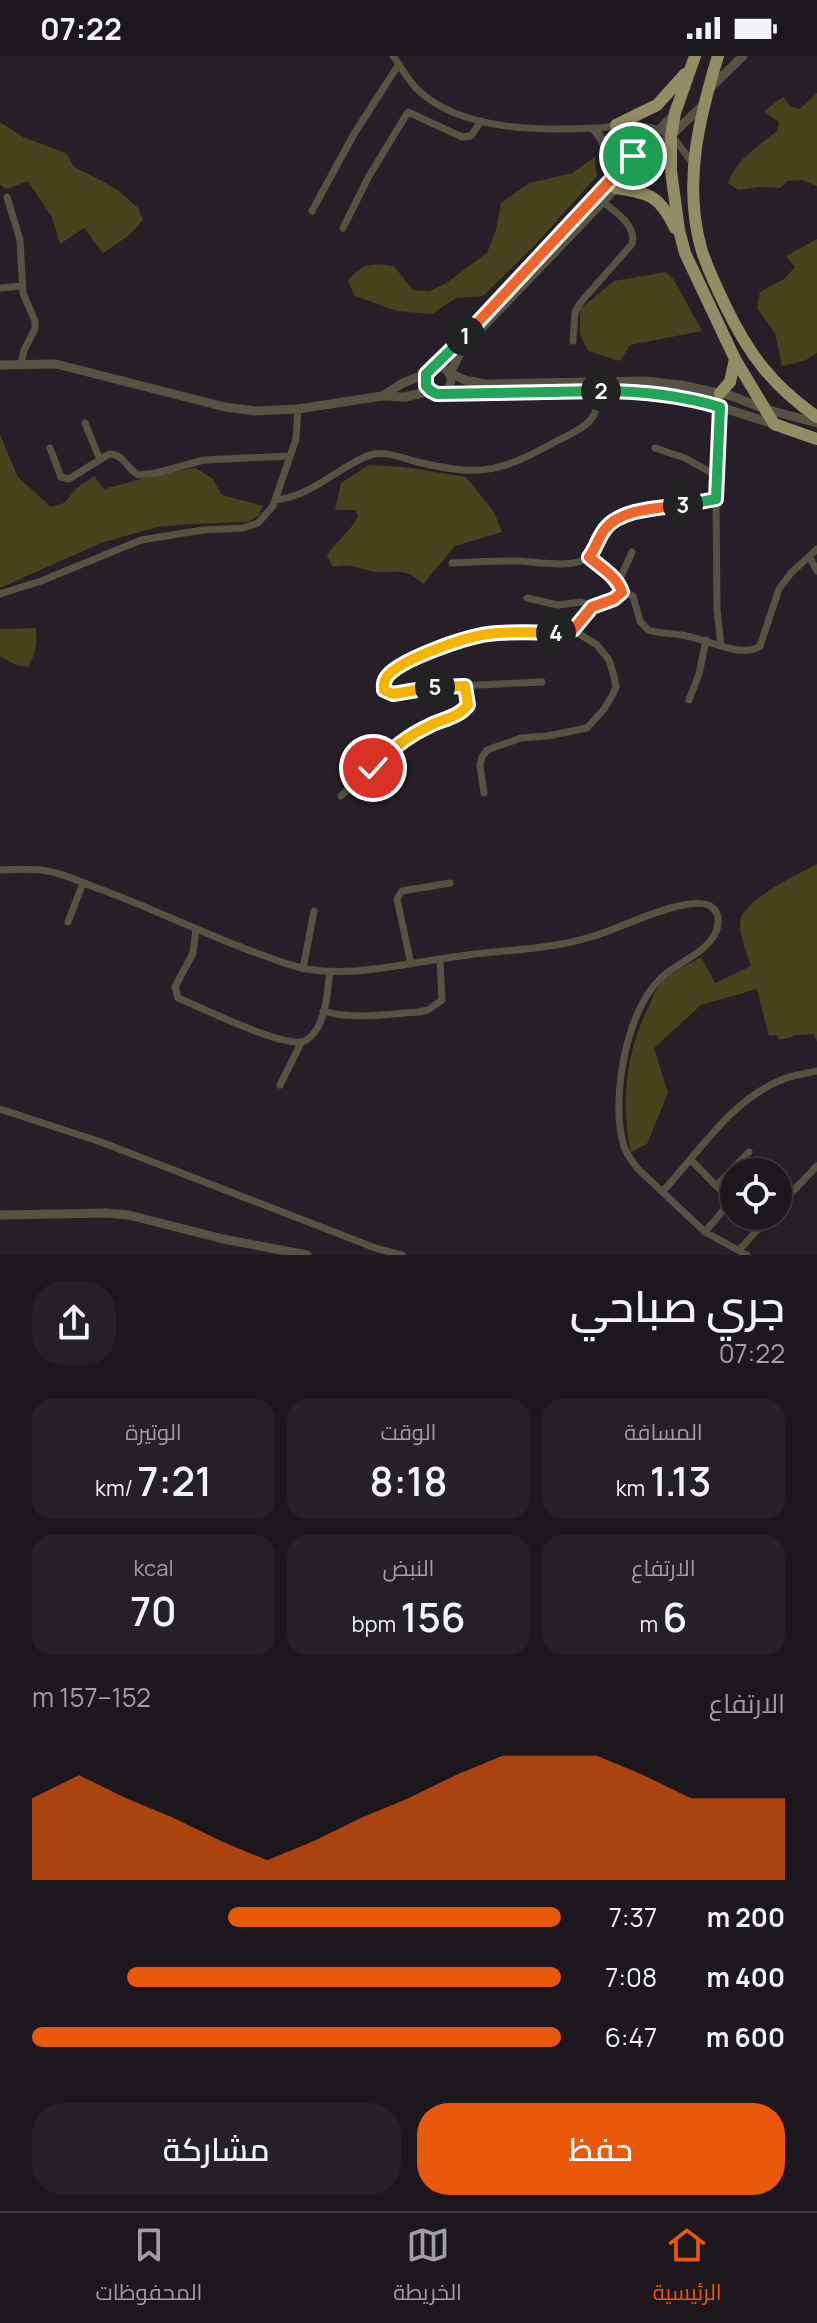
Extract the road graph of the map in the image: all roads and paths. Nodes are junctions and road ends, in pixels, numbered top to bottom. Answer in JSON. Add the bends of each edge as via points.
{"nodes":[{"id":1,"x":393,"y":56,"type":"edge"},
{"id":2,"x":718,"y":56,"type":"edge"},
{"id":3,"x":743,"y":56,"type":"edge"},
{"id":4,"x":694,"y":61,"type":"edge"},
{"id":5,"x":399,"y":64,"type":"junction"},
{"id":6,"x":708,"y":89,"type":"junction"},
{"id":7,"x":703,"y":105,"type":"junction"},
{"id":8,"x":481,"y":121,"type":"junction"},
{"id":9,"x":613,"y":126,"type":"junction"},
{"id":10,"x":594,"y":129,"type":"junction"},
{"id":11,"x":665,"y":134,"type":"junction"},
{"id":12,"x":649,"y":148,"type":"junction"},
{"id":13,"x":694,"y":166,"type":"junction"},
{"id":14,"x":671,"y":171,"type":"junction"},
{"id":15,"x":613,"y":185,"type":"junction"},
{"id":16,"x":7,"y":197,"type":"dead end"},
{"id":17,"x":603,"y":202,"type":"junction"},
{"id":18,"x":312,"y":211,"type":"dead end"},
{"id":19,"x":343,"y":228,"type":"dead end"},
{"id":20,"x":682,"y":244,"type":"junction"},
{"id":21,"x":22,"y":286,"type":"junction"},
{"id":22,"x":0,"y":288,"type":"edge"},
{"id":23,"x":573,"y":341,"type":"dead end"},
{"id":24,"x":735,"y":359,"type":"junction"},
{"id":25,"x":21,"y":364,"type":"junction"},
{"id":26,"x":0,"y":365,"type":"edge"},
{"id":27,"x":429,"y":371,"type":"junction"},
{"id":28,"x":450,"y":373,"type":"junction"},
{"id":29,"x":781,"y":389,"type":"junction"},
{"id":30,"x":601,"y":391,"type":"junction"},
{"id":31,"x":436,"y":392,"type":"junction"},
{"id":32,"x":382,"y":396,"type":"junction"},
{"id":33,"x":720,"y":400,"type":"junction"},
{"id":34,"x":298,"y":409,"type":"junction"},
{"id":35,"x":771,"y":415,"type":"junction"},
{"id":36,"x":817,"y":420,"type":"edge"},
{"id":37,"x":85,"y":423,"type":"dead end"},
{"id":38,"x":817,"y":439,"type":"edge"},
{"id":39,"x":50,"y":448,"type":"dead end"},
{"id":40,"x":655,"y":448,"type":"dead end"},
{"id":41,"x":290,"y":456,"type":"junction"},
{"id":42,"x":100,"y":460,"type":"junction"},
{"id":43,"x":717,"y":476,"type":"junction"},
{"id":44,"x":716,"y":499,"type":"junction"},
{"id":45,"x":275,"y":500,"type":"junction"},
{"id":46,"x":817,"y":549,"type":"edge"},
{"id":47,"x":632,"y":552,"type":"dead end"},
{"id":48,"x":809,"y":556,"type":"junction"},
{"id":49,"x":589,"y":557,"type":"junction"},
{"id":50,"x":452,"y":563,"type":"dead end"},
{"id":51,"x":817,"y":571,"type":"edge"},
{"id":52,"x":618,"y":583,"type":"junction"},
{"id":53,"x":622,"y":592,"type":"junction"},
{"id":54,"x":0,"y":594,"type":"edge"},
{"id":55,"x":527,"y":598,"type":"dead end"},
{"id":56,"x":592,"y":607,"type":"junction"},
{"id":57,"x":573,"y":630,"type":"junction"},
{"id":58,"x":706,"y":640,"type":"junction"},
{"id":59,"x":721,"y":646,"type":"junction"},
{"id":60,"x":542,"y":682,"type":"dead end"},
{"id":61,"x":465,"y":686,"type":"junction"},
{"id":62,"x":689,"y":700,"type":"dead end"},
{"id":63,"x":484,"y":793,"type":"dead end"},
{"id":64,"x":341,"y":796,"type":"dead end"},
{"id":65,"x":0,"y":870,"type":"edge"},
{"id":66,"x":83,"y":883,"type":"junction"},
{"id":67,"x":450,"y":883,"type":"dead end"},
{"id":68,"x":314,"y":911,"type":"dead end"},
{"id":69,"x":68,"y":922,"type":"dead end"},
{"id":70,"x":196,"y":929,"type":"junction"},
{"id":71,"x":440,"y":960,"type":"junction"},
{"id":72,"x":411,"y":964,"type":"junction"},
{"id":73,"x":303,"y":969,"type":"junction"},
{"id":74,"x":330,"y":972,"type":"junction"},
{"id":75,"x":323,"y":1011,"type":"junction"},
{"id":76,"x":301,"y":1043,"type":"junction"},
{"id":77,"x":817,"y":1071,"type":"edge"},
{"id":78,"x":280,"y":1085,"type":"dead end"},
{"id":79,"x":0,"y":1109,"type":"edge"},
{"id":80,"x":749,"y":1152,"type":"dead end"},
{"id":81,"x":691,"y":1160,"type":"junction"},
{"id":82,"x":817,"y":1166,"type":"edge"},
{"id":83,"x":716,"y":1186,"type":"junction"},
{"id":84,"x":720,"y":1190,"type":"edge"},
{"id":85,"x":663,"y":1191,"type":"junction"},
{"id":86,"x":792,"y":1192,"type":"edge"},
{"id":87,"x":0,"y":1215,"type":"edge"},
{"id":88,"x":720,"y":1216,"type":"edge"},
{"id":89,"x":756,"y":1230,"type":"edge"},
{"id":90,"x":705,"y":1232,"type":"junction"},
{"id":91,"x":739,"y":1250,"type":"junction"},
{"id":92,"x":307,"y":1255,"type":"edge"},
{"id":93,"x":402,"y":1255,"type":"edge"},
{"id":94,"x":747,"y":1255,"type":"edge"}],
"edges":[{"from":1,"to":5,"type":"street"},
{"from":2,"to":6,"type":"highway"},
{"from":3,"to":6,"type":"street"},
{"from":4,"to":9,"type":"highway","via":[[657,105]]},
{"from":4,"to":11,"type":"highway"},
{"from":5,"to":8,"type":"street","via":[[429,100]]},
{"from":5,"to":18,"type":"street"},
{"from":6,"to":7,"type":"highway"},
{"from":7,"to":11,"type":"street"},
{"from":7,"to":13,"type":"highway"},
{"from":8,"to":10,"type":"street","via":[[536,129]]},
{"from":8,"to":19,"type":"street","via":[[471,136],[462,137],[408,112]]},
{"from":9,"to":10,"type":"street"},
{"from":9,"to":11,"type":"street"},
{"from":9,"to":12,"type":"street"},
{"from":10,"to":15,"type":"street","via":[[608,153]]},
{"from":11,"to":12,"type":"street"},
{"from":11,"to":13,"type":"street"},
{"from":11,"to":14,"type":"highway"},
{"from":12,"to":14,"type":"street"},
{"from":12,"to":15,"type":"street"},
{"from":13,"to":29,"type":"highway","via":[[698,233],[709,271],[744,339]]},
{"from":14,"to":20,"type":"highway"},
{"from":15,"to":17,"type":"street"},
{"from":15,"to":20,"type":"highway","via":[[659,201]]},
{"from":15,"to":27,"type":"street"},
{"from":16,"to":21,"type":"street","via":[[20,240]]},
{"from":17,"to":23,"type":"street","via":[[634,236],[575,312]]},
{"from":17,"to":28,"type":"street","via":[[472,338]]},
{"from":20,"to":24,"type":"highway"},
{"from":21,"to":22,"type":"street"},
{"from":21,"to":25,"type":"street","via":[[35,329]]},
{"from":24,"to":33,"type":"highway"},
{"from":24,"to":35,"type":"highway"},
{"from":25,"to":26,"type":"street"},
{"from":25,"to":34,"type":"street","via":[[56,364],[225,407]]},
{"from":27,"to":28,"type":"street","via":[[440,367]]},
{"from":27,"to":31,"type":"street","via":[[426,386]]},
{"from":27,"to":32,"type":"street"},
{"from":28,"to":31,"type":"street","via":[[450,386]]},
{"from":28,"to":33,"type":"street","via":[[485,384],[645,381],[681,385]]},
{"from":29,"to":35,"type":"highway"},
{"from":29,"to":36,"type":"highway"},
{"from":30,"to":31,"type":"street"},
{"from":30,"to":33,"type":"street"},
{"from":30,"to":45,"type":"street","via":[[591,420],[498,469],[449,469],[377,453],[302,492]]},
{"from":31,"to":32,"type":"street"},
{"from":32,"to":34,"type":"street"},
{"from":33,"to":35,"type":"street"},
{"from":33,"to":35,"type":"street","via":[[732,396]]},
{"from":33,"to":43,"type":"street"},
{"from":34,"to":41,"type":"street"},
{"from":35,"to":36,"type":"street"},
{"from":35,"to":38,"type":"highway"},
{"from":37,"to":42,"type":"street"},
{"from":39,"to":42,"type":"street","via":[[64,479],[75,478]]},
{"from":40,"to":43,"type":"street"},
{"from":41,"to":42,"type":"street","via":[[204,460],[138,475],[118,455]]},
{"from":41,"to":45,"type":"street"},
{"from":43,"to":44,"type":"street"},
{"from":44,"to":49,"type":"street","via":[[625,516],[603,531]]},
{"from":44,"to":59,"type":"street"},
{"from":45,"to":54,"type":"street","via":[[258,523],[141,540]]},
{"from":46,"to":48,"type":"street"},
{"from":47,"to":52,"type":"street"},
{"from":48,"to":51,"type":"street"},
{"from":48,"to":59,"type":"street","via":[[779,589],[760,646],[753,651]]},
{"from":49,"to":50,"type":"street","via":[[563,564]]},
{"from":49,"to":52,"type":"street"},
{"from":52,"to":53,"type":"street"},
{"from":53,"to":56,"type":"street"},
{"from":53,"to":58,"type":"street","via":[[633,596],[648,630]]},
{"from":55,"to":56,"type":"street"},
{"from":56,"to":57,"type":"street"},
{"from":57,"to":61,"type":"street","via":[[478,636],[393,670],[384,690],[393,694]]},
{"from":57,"to":63,"type":"street","via":[[609,660],[616,687],[612,696],[587,728],[521,738],[487,750],[480,765]]},
{"from":58,"to":59,"type":"street"},
{"from":58,"to":62,"type":"street"},
{"from":60,"to":61,"type":"street"},
{"from":61,"to":64,"type":"street","via":[[464,710],[405,740]]},
{"from":65,"to":66,"type":"street","via":[[50,871]]},
{"from":66,"to":69,"type":"street"},
{"from":66,"to":70,"type":"street"},
{"from":67,"to":72,"type":"street","via":[[399,893]]},
{"from":68,"to":73,"type":"street"},
{"from":70,"to":73,"type":"street"},
{"from":70,"to":76,"type":"street","via":[[193,953],[175,987],[178,998]]},
{"from":71,"to":72,"type":"street"},
{"from":71,"to":75,"type":"street","via":[[442,1000],[428,1010],[353,1016]]},
{"from":71,"to":85,"type":"street","via":[[560,946],[688,904],[716,910],[712,938],[650,991],[621,1066],[623,1144],[630,1159]]},
{"from":72,"to":74,"type":"street"},
{"from":73,"to":74,"type":"street"},
{"from":74,"to":75,"type":"street"},
{"from":75,"to":76,"type":"street","via":[[318,1028]]},
{"from":76,"to":78,"type":"street"},
{"from":77,"to":81,"type":"street","via":[[759,1091]]},
{"from":79,"to":93,"type":"street"},
{"from":80,"to":83,"type":"street"},
{"from":81,"to":83,"type":"street"},
{"from":81,"to":85,"type":"street"},
{"from":82,"to":86,"type":"street"},
{"from":83,"to":84,"type":"street"},
{"from":85,"to":90,"type":"street"},
{"from":87,"to":92,"type":"street","via":[[129,1215]]},
{"from":88,"to":90,"type":"street"},
{"from":89,"to":91,"type":"street"},
{"from":90,"to":91,"type":"street"},
{"from":91,"to":94,"type":"street"}]}
